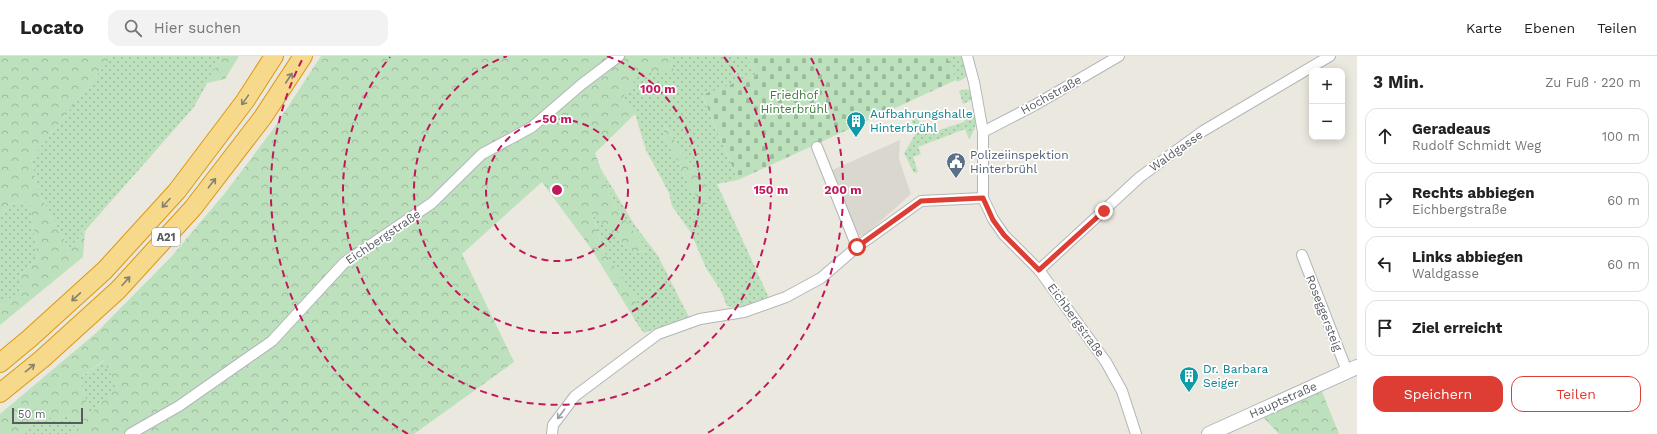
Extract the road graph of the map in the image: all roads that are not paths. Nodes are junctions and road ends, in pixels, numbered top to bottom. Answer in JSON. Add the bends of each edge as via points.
{"nodes":[{"id":1,"x":274,"y":56,"type":"edge"},
{"id":2,"x":303,"y":56,"type":"edge"},
{"id":3,"x":620,"y":56,"type":"edge"},
{"id":4,"x":967,"y":56,"type":"edge"},
{"id":5,"x":1119,"y":56,"type":"edge"},
{"id":6,"x":1330,"y":56,"type":"edge"},
{"id":7,"x":983,"y":132,"type":"junction"},
{"id":8,"x":817,"y":147,"type":"dead end"},
{"id":9,"x":983,"y":198,"type":"junction"},
{"id":10,"x":857,"y":247,"type":"junction"},
{"id":11,"x":1302,"y":255,"type":"dead end"},
{"id":12,"x":1039,"y":270,"type":"junction"},
{"id":13,"x":0,"y":363,"type":"edge"},
{"id":14,"x":1352,"y":369,"type":"edge"},
{"id":15,"x":0,"y":393,"type":"edge"},
{"id":16,"x":130,"y":434,"type":"edge"},
{"id":17,"x":552,"y":434,"type":"edge"},
{"id":18,"x":1136,"y":434,"type":"edge"},
{"id":19,"x":1209,"y":434,"type":"edge"}],
"edges":[{"from":1,"to":13,"type":"highway","number":"A21","one_way":true,"via":[[245,101],[177,191],[105,270]]},
{"from":15,"to":2,"type":"highway","number":"A21","one_way":true,"via":[[42,359],[118,290],[193,208],[263,117]]},
{"from":3,"to":16,"type":"street","name":"Eichbergstraße","via":[[582,84],[532,127],[482,154],[432,203],[344,263],[272,341],[179,406]]},
{"from":4,"to":7,"type":"street","name":"Eichbergstraße"},
{"from":5,"to":7,"type":"street","name":"Hochstraße"},
{"from":6,"to":12,"type":"street","name":"Waldgasse","via":[[1203,131],[1140,176]]},
{"from":7,"to":9,"type":"street","name":"Eichbergstraße"},
{"from":8,"to":10,"type":"street"},
{"from":9,"to":10,"type":"street","via":[[921,201]]},
{"from":9,"to":12,"type":"street","name":"Eichbergstraße","via":[[993,220],[1004,235]]},
{"from":10,"to":17,"type":"street","one_way":true,"via":[[821,278],[786,297],[744,312],[700,319],[658,334],[575,396],[553,425]]},
{"from":11,"to":14,"type":"street","name":"Roseggersteig"},
{"from":12,"to":18,"type":"street","name":"Eichbergstraße","via":[[1106,362],[1122,391]]},
{"from":14,"to":19,"type":"main road","name":"Hauptstraße"}]}
